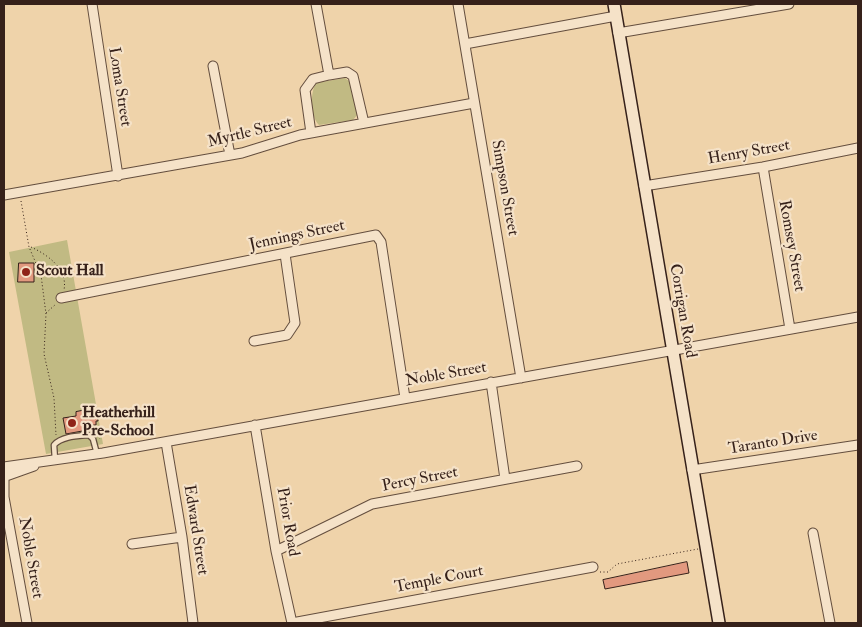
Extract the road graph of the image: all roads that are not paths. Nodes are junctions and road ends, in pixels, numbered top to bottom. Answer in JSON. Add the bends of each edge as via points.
{"nodes":[{"id":1,"x":92,"y":4,"type":"edge"},
{"id":2,"x":316,"y":4,"type":"edge"},
{"id":3,"x":458,"y":4,"type":"edge"},
{"id":4,"x":614,"y":4,"type":"edge"},
{"id":5,"x":789,"y":4,"type":"edge"},
{"id":6,"x":616,"y":16,"type":"junction"},
{"id":7,"x":618,"y":33,"type":"junction"},
{"id":8,"x":465,"y":44,"type":"junction"},
{"id":9,"x":213,"y":66,"type":"dead end"},
{"id":10,"x":329,"y":75,"type":"junction"},
{"id":11,"x":474,"y":104,"type":"junction"},
{"id":12,"x":364,"y":123,"type":"junction"},
{"id":13,"x":312,"y":133,"type":"junction"},
{"id":14,"x":858,"y":148,"type":"edge"},
{"id":15,"x":230,"y":155,"type":"junction"},
{"id":16,"x":763,"y":167,"type":"junction"},
{"id":17,"x":118,"y":176,"type":"junction"},
{"id":18,"x":644,"y":186,"type":"junction"},
{"id":19,"x":4,"y":194,"type":"edge"},
{"id":20,"x":285,"y":254,"type":"junction"},
{"id":21,"x":61,"y":298,"type":"road end"},
{"id":22,"x":858,"y":317,"type":"edge"},
{"id":23,"x":790,"y":329,"type":"junction"},
{"id":24,"x":254,"y":341,"type":"dead end"},
{"id":25,"x":672,"y":351,"type":"junction"},
{"id":26,"x":521,"y":378,"type":"junction"},
{"id":27,"x":491,"y":382,"type":"junction"},
{"id":28,"x":405,"y":398,"type":"junction"},
{"id":29,"x":255,"y":425,"type":"junction"},
{"id":30,"x":166,"y":442,"type":"junction"},
{"id":31,"x":858,"y":445,"type":"edge"},
{"id":32,"x":97,"y":454,"type":"junction"},
{"id":33,"x":56,"y":461,"type":"junction"},
{"id":34,"x":577,"y":466,"type":"dead end"},
{"id":35,"x":692,"y":470,"type":"junction"},
{"id":36,"x":4,"y":474,"type":"edge"},
{"id":37,"x":505,"y":479,"type":"junction"},
{"id":38,"x":4,"y":497,"type":"edge"},
{"id":39,"x":813,"y":533,"type":"dead end"},
{"id":40,"x":182,"y":537,"type":"junction"},
{"id":41,"x":132,"y":544,"type":"dead end"},
{"id":42,"x":276,"y":550,"type":"junction"},
{"id":43,"x":593,"y":567,"type":"road end"},
{"id":44,"x":27,"y":623,"type":"edge"},
{"id":45,"x":193,"y":623,"type":"edge"},
{"id":46,"x":292,"y":623,"type":"edge"},
{"id":47,"x":719,"y":623,"type":"edge"},
{"id":48,"x":830,"y":623,"type":"edge"}],
"edges":[{"from":1,"to":17,"type":"street","name":"Loma Street"},
{"from":2,"to":10,"type":"street"},
{"from":3,"to":8,"type":"street","name":"Simpson Street"},
{"from":4,"to":6,"type":"main road","name":"Corrigan Road"},
{"from":5,"to":7,"type":"street"},
{"from":6,"to":7,"type":"main road","name":"Corrigan Road"},
{"from":6,"to":8,"type":"street"},
{"from":7,"to":18,"type":"main road","name":"Corrigan Road"},
{"from":8,"to":11,"type":"street","name":"Simpson Street"},
{"from":9,"to":15,"type":"street"},
{"from":10,"to":12,"type":"street","via":[[347,72],[353,76]]},
{"from":10,"to":13,"type":"street","via":[[313,79],[305,90]]},
{"from":11,"to":12,"type":"street","name":"Myrtle Street"},
{"from":11,"to":26,"type":"street","name":"Simpson Street"},
{"from":12,"to":13,"type":"street","name":"Myrtle Street"},
{"from":13,"to":15,"type":"street","name":"Myrtle Street"},
{"from":14,"to":16,"type":"street","name":"Henry Street"},
{"from":15,"to":17,"type":"street","name":"Myrtle Street"},
{"from":16,"to":18,"type":"street","name":"Henry Street"},
{"from":16,"to":23,"type":"street","name":"Romsey Street"},
{"from":17,"to":19,"type":"street","name":"Myrtle Street"},
{"from":18,"to":25,"type":"main road","name":"Corrigan Road"},
{"from":20,"to":21,"type":"street","name":"Jennings Street"},
{"from":20,"to":24,"type":"street","via":[[295,323],[287,335]]},
{"from":20,"to":28,"type":"street","name":"Jennings Street","via":[[376,235],[381,242]]},
{"from":22,"to":23,"type":"street","name":"Noble Street"},
{"from":23,"to":25,"type":"street","name":"Noble Street"},
{"from":25,"to":26,"type":"street","name":"Noble Street"},
{"from":25,"to":35,"type":"main road","name":"Corrigan Road"},
{"from":26,"to":27,"type":"street","name":"Noble Street"},
{"from":27,"to":28,"type":"street","name":"Noble Street"},
{"from":27,"to":37,"type":"street"},
{"from":28,"to":29,"type":"street","name":"Noble Street"},
{"from":29,"to":30,"type":"street","name":"Noble Street"},
{"from":29,"to":42,"type":"street","name":"Prior Road"},
{"from":30,"to":32,"type":"street","name":"Noble Street"},
{"from":30,"to":40,"type":"street","name":"Edward Street"},
{"from":31,"to":35,"type":"street","name":"Taranto Drive"},
{"from":32,"to":33,"type":"street","name":"Noble Street"},
{"from":32,"to":33,"type":"lane","via":[[89,435],[62,439],[54,445]]},
{"from":33,"to":36,"type":"street","name":"Noble Street"},
{"from":34,"to":37,"type":"street","name":"Percy Street"},
{"from":35,"to":47,"type":"main road","name":"Corrigan Road"},
{"from":36,"to":38,"type":"street","name":"Noble Street"},
{"from":37,"to":42,"type":"street","name":"Percy Street","via":[[372,504]]},
{"from":38,"to":44,"type":"street","name":"Noble Street"},
{"from":39,"to":48,"type":"street"},
{"from":40,"to":41,"type":"street"},
{"from":40,"to":45,"type":"street","name":"Edward Street"},
{"from":42,"to":46,"type":"street","name":"Prior Road"},
{"from":43,"to":46,"type":"street","name":"Temple Court"}]}
